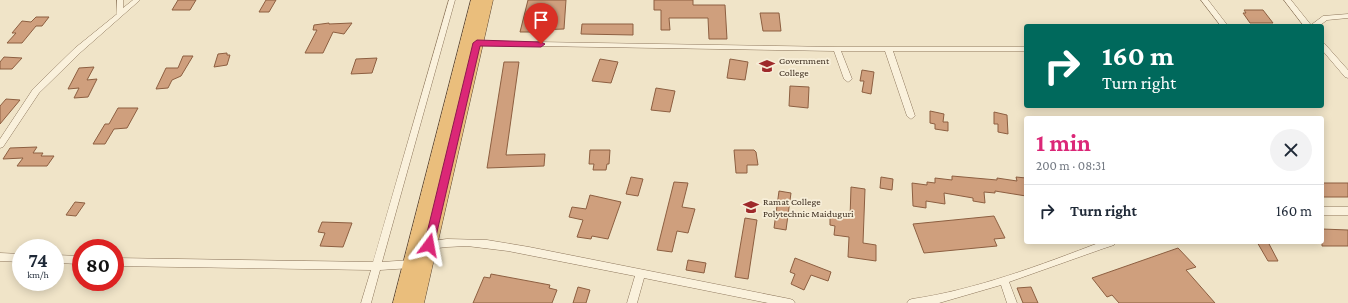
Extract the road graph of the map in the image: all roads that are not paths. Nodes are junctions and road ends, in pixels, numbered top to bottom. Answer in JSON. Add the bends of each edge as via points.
{"nodes":[{"id":1,"x":120,"y":0,"type":"edge"},
{"id":2,"x":137,"y":0,"type":"edge"},
{"id":3,"x":452,"y":0,"type":"edge"},
{"id":4,"x":477,"y":0,"type":"edge"},
{"id":5,"x":487,"y":0,"type":"edge"},
{"id":6,"x":1204,"y":0,"type":"edge"},
{"id":7,"x":1287,"y":0,"type":"edge"},
{"id":8,"x":120,"y":14,"type":"junction"},
{"id":9,"x":1348,"y":16,"type":"edge"},
{"id":10,"x":1223,"y":24,"type":"edge"},
{"id":11,"x":1306,"y":24,"type":"edge"},
{"id":12,"x":1317,"y":24,"type":"edge"},
{"id":13,"x":477,"y":43,"type":"junction"},
{"id":14,"x":1324,"y":47,"type":"edge"},
{"id":15,"x":888,"y":48,"type":"junction"},
{"id":16,"x":1024,"y":49,"type":"edge"},
{"id":17,"x":838,"y":50,"type":"junction"},
{"id":18,"x":1348,"y":75,"type":"edge"},
{"id":19,"x":848,"y":79,"type":"dead end"},
{"id":20,"x":911,"y":116,"type":"dead end"},
{"id":21,"x":0,"y":145,"type":"edge"},
{"id":22,"x":1324,"y":211,"type":"edge"},
{"id":23,"x":1348,"y":211,"type":"edge"},
{"id":24,"x":1105,"y":244,"type":"edge"},
{"id":25,"x":429,"y":245,"type":"junction"},
{"id":26,"x":0,"y":257,"type":"edge"},
{"id":27,"x":12,"y":258,"type":"edge"},
{"id":28,"x":124,"y":262,"type":"edge"},
{"id":29,"x":410,"y":264,"type":"junction"},
{"id":30,"x":376,"y":266,"type":"junction"},
{"id":31,"x":641,"y":273,"type":"junction"},
{"id":32,"x":1004,"y":280,"type":"junction"},
{"id":33,"x":366,"y":303,"type":"edge"},
{"id":34,"x":401,"y":303,"type":"edge"},
{"id":35,"x":416,"y":303,"type":"edge"},
{"id":36,"x":632,"y":303,"type":"edge"},
{"id":37,"x":790,"y":303,"type":"edge"},
{"id":38,"x":912,"y":303,"type":"edge"},
{"id":39,"x":1012,"y":303,"type":"edge"}],
"edges":[{"from":1,"to":8,"type":"street"},
{"from":2,"to":8,"type":"street"},
{"from":3,"to":30,"type":"street"},
{"from":4,"to":29,"type":"highway"},
{"from":5,"to":13,"type":"highway"},
{"from":6,"to":10,"type":"street"},
{"from":7,"to":11,"type":"street"},
{"from":8,"to":21,"type":"street","via":[[36,91]]},
{"from":9,"to":12,"type":"street","via":[[1325,18]]},
{"from":13,"to":17,"type":"street"},
{"from":13,"to":25,"type":"highway"},
{"from":14,"to":18,"type":"street"},
{"from":15,"to":16,"type":"street"},
{"from":15,"to":17,"type":"street"},
{"from":15,"to":20,"type":"street"},
{"from":17,"to":19,"type":"street"},
{"from":22,"to":23,"type":"street"},
{"from":24,"to":32,"type":"street"},
{"from":25,"to":31,"type":"street","via":[[455,241],[485,244]]},
{"from":25,"to":35,"type":"highway"},
{"from":26,"to":27,"type":"street"},
{"from":28,"to":30,"type":"street"},
{"from":29,"to":30,"type":"street"},
{"from":29,"to":34,"type":"highway"},
{"from":30,"to":33,"type":"street"},
{"from":31,"to":36,"type":"street"},
{"from":31,"to":37,"type":"street"},
{"from":32,"to":38,"type":"street","via":[[938,300]]},
{"from":32,"to":39,"type":"street"}]}
